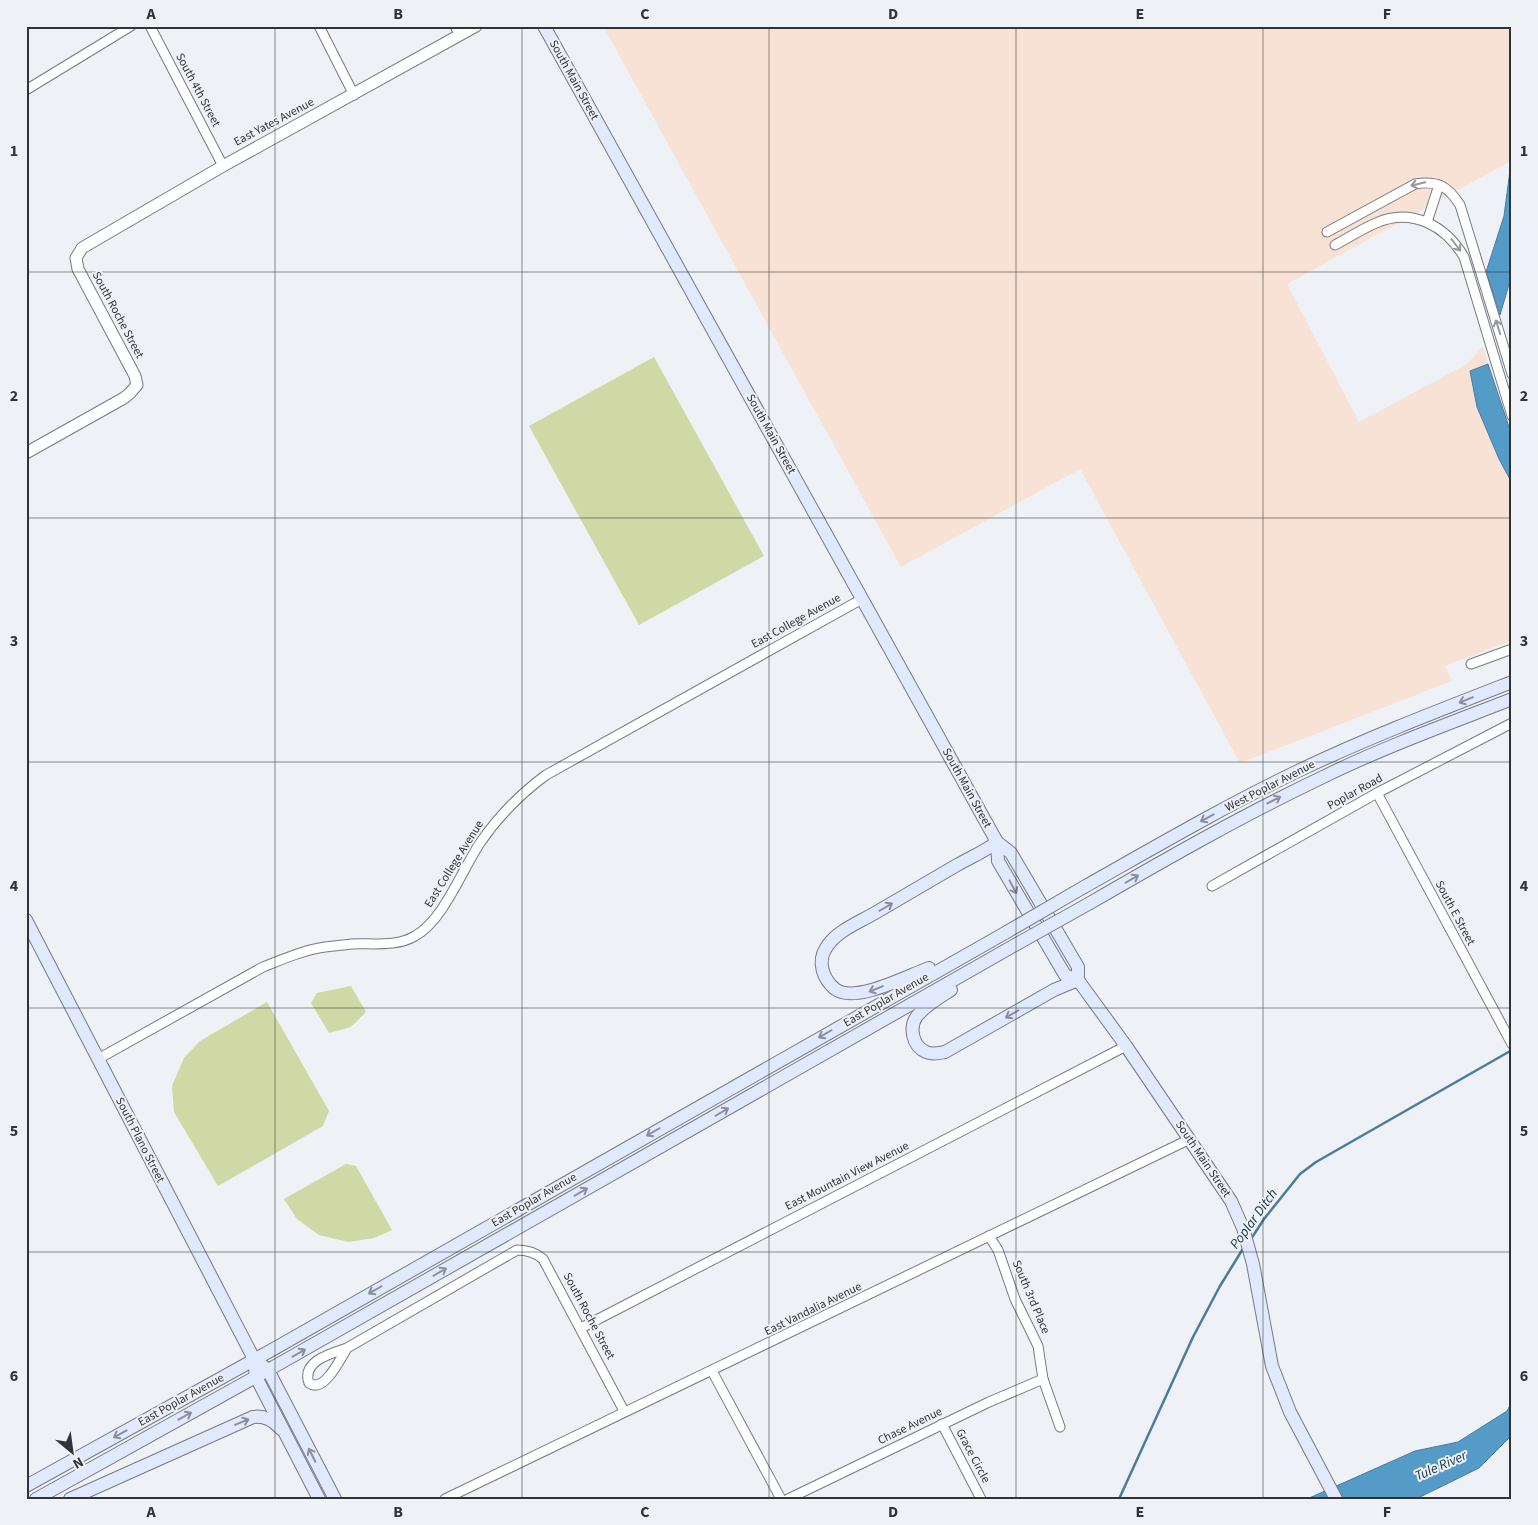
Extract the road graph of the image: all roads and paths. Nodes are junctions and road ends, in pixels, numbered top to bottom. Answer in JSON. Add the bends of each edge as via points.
{"nodes":[{"id":1,"x":131,"y":26,"type":"edge"},
{"id":2,"x":150,"y":26,"type":"edge"},
{"id":3,"x":319,"y":26,"type":"edge"},
{"id":4,"x":476,"y":26,"type":"edge"},
{"id":5,"x":544,"y":26,"type":"edge"},
{"id":6,"x":457,"y":30,"type":"edge"},
{"id":7,"x":26,"y":90,"type":"edge"},
{"id":8,"x":354,"y":95,"type":"junction"},
{"id":9,"x":224,"y":166,"type":"junction"},
{"id":10,"x":1439,"y":185,"type":"junction"},
{"id":11,"x":1358,"y":215,"type":"junction"},
{"id":12,"x":1427,"y":222,"type":"junction"},
{"id":13,"x":1366,"y":229,"type":"junction"},
{"id":14,"x":1327,"y":232,"type":"dead end"},
{"id":15,"x":87,"y":244,"type":"joint"},
{"id":16,"x":1335,"y":246,"type":"dead end"},
{"id":17,"x":1484,"y":283,"type":"junction"},
{"id":18,"x":1474,"y":286,"type":"junction"},
{"id":19,"x":1512,"y":374,"type":"edge"},
{"id":20,"x":1512,"y":416,"type":"edge"},
{"id":21,"x":26,"y":454,"type":"edge"},
{"id":22,"x":862,"y":598,"type":"junction"},
{"id":23,"x":1512,"y":649,"type":"edge"},
{"id":24,"x":1471,"y":664,"type":"dead end"},
{"id":25,"x":1512,"y":682,"type":"edge"},
{"id":26,"x":1512,"y":699,"type":"edge"},
{"id":27,"x":1512,"y":723,"type":"edge"},
{"id":28,"x":1377,"y":794,"type":"junction"},
{"id":29,"x":997,"y":842,"type":"junction"},
{"id":30,"x":1212,"y":886,"type":"dead end"},
{"id":31,"x":1040,"y":913,"type":"joint"},
{"id":32,"x":26,"y":920,"type":"edge"},
{"id":33,"x":1046,"y":928,"type":"joint"},
{"id":34,"x":1015,"y":945,"type":"junction"},
{"id":35,"x":970,"y":952,"type":"junction"},
{"id":36,"x":1078,"y":980,"type":"junction"},
{"id":37,"x":1512,"y":1044,"type":"edge"},
{"id":38,"x":1126,"y":1046,"type":"junction"},
{"id":39,"x":98,"y":1059,"type":"junction"},
{"id":40,"x":1190,"y":1139,"type":"junction"},
{"id":41,"x":989,"y":1236,"type":"junction"},
{"id":42,"x":581,"y":1328,"type":"junction"},
{"id":43,"x":347,"y":1348,"type":"junction"},
{"id":44,"x":254,"y":1359,"type":"junction"},
{"id":45,"x":268,"y":1370,"type":"junction"},
{"id":46,"x":712,"y":1371,"type":"junction"},
{"id":47,"x":256,"y":1376,"type":"junction"},
{"id":48,"x":1043,"y":1379,"type":"junction"},
{"id":49,"x":624,"y":1412,"type":"junction"},
{"id":50,"x":942,"y":1424,"type":"junction"},
{"id":51,"x":1060,"y":1427,"type":"dead end"},
{"id":52,"x":290,"y":1441,"type":"junction"},
{"id":53,"x":26,"y":1486,"type":"edge"},
{"id":54,"x":36,"y":1499,"type":"edge"},
{"id":55,"x":70,"y":1499,"type":"edge"},
{"id":56,"x":319,"y":1499,"type":"edge"},
{"id":57,"x":335,"y":1499,"type":"edge"},
{"id":58,"x":445,"y":1499,"type":"edge"},
{"id":59,"x":781,"y":1499,"type":"edge"},
{"id":60,"x":788,"y":1499,"type":"edge"},
{"id":61,"x":981,"y":1499,"type":"edge"},
{"id":62,"x":1336,"y":1499,"type":"edge"}],
"edges":[{"from":1,"to":7,"type":"street"},
{"from":2,"to":9,"type":"street","name":"South 4th Street"},
{"from":3,"to":8,"type":"street"},
{"from":4,"to":6,"type":"street","name":"East Yates Avenue"},
{"from":5,"to":22,"type":"main road","name":"South Main Street"},
{"from":6,"to":8,"type":"street","name":"East Yates Avenue"},
{"from":8,"to":9,"type":"street","name":"East Yates Avenue"},
{"from":9,"to":15,"type":"street","name":"East Yates Avenue"},
{"from":10,"to":11,"type":"street","one_way":true,"via":[[1425,182],[1408,187]]},
{"from":10,"to":12,"type":"street"},
{"from":10,"to":17,"type":"street","via":[[1454,195],[1460,205]]},
{"from":11,"to":13,"type":"street"},
{"from":11,"to":14,"type":"street"},
{"from":12,"to":13,"type":"street","via":[[1392,218]]},
{"from":12,"to":18,"type":"street","one_way":true,"via":[[1458,246]]},
{"from":13,"to":16,"type":"street"},
{"from":15,"to":21,"type":"street","name":"South Roche Street","via":[[78,254],[78,269],[137,382],[136,388]]},
{"from":17,"to":18,"type":"street"},
{"from":19,"to":17,"type":"street","one_way":true},
{"from":18,"to":20,"type":"street"},
{"from":22,"to":29,"type":"main road","name":"South Main Street"},
{"from":22,"to":39,"type":"street","name":"East College Avenue","via":[[527,788],[501,814],[480,842],[429,927],[414,937],[384,944],[322,948],[263,967]]},
{"from":23,"to":24,"type":"street"},
{"from":25,"to":31,"type":"main road","name":"West Poplar Avenue","one_way":true,"bridge":true,"via":[[1389,730],[1297,771]]},
{"from":33,"to":26,"type":"main road","name":"West Poplar Avenue","one_way":true,"bridge":true,"via":[[1192,844],[1291,792],[1384,750]]},
{"from":27,"to":28,"type":"street","name":"Poplar Road"},
{"from":28,"to":30,"type":"street","name":"Poplar Road"},
{"from":28,"to":37,"type":"street","name":"South E Street"},
{"from":35,"to":29,"type":"main road","one_way":true,"via":[[868,992],[855,994],[834,988],[822,967],[822,955],[839,935]]},
{"from":29,"to":36,"type":"main road","name":"South Main Street","via":[[1011,853],[1078,967]]},
{"from":31,"to":35,"type":"main road","name":"East Poplar Avenue","bridge":true},
{"from":32,"to":39,"type":"main road","name":"South Plano Street"},
{"from":33,"to":34,"type":"main road","name":"East Poplar Avenue","bridge":true},
{"from":36,"to":34,"type":"main road","one_way":true,"via":[[1054,990],[945,1052],[928,1053],[920,1048],[912,1031],[919,1014]]},
{"from":45,"to":34,"type":"main road","name":"East Poplar Avenue","one_way":true},
{"from":35,"to":44,"type":"main road","name":"East Poplar Avenue","one_way":true},
{"from":36,"to":38,"type":"main road","name":"South Main Street"},
{"from":38,"to":40,"type":"main road","name":"South Main Street"},
{"from":38,"to":42,"type":"street","name":"East Mountain View Avenue"},
{"from":39,"to":44,"type":"main road","name":"South Plano Street"},
{"from":40,"to":41,"type":"street","name":"East Vandalia Avenue"},
{"from":40,"to":62,"type":"main road","name":"South Main Street","via":[[1227,1194],[1243,1228],[1272,1366],[1287,1405]]},
{"from":41,"to":46,"type":"street","name":"East Vandalia Avenue"},
{"from":41,"to":48,"type":"street","name":"South 3rd Place","via":[[998,1250],[1015,1299],[1038,1346]]},
{"from":42,"to":43,"type":"street","name":"South Roche Street","via":[[543,1259],[533,1252],[517,1250]]},
{"from":42,"to":49,"type":"street","name":"South Roche Street"},
{"from":43,"to":43,"type":"street","via":[[327,1380],[318,1386],[309,1383],[307,1375],[313,1364]]},
{"from":44,"to":45,"type":"main road","name":"South Plano Street"},
{"from":44,"to":47,"type":"main road","name":"South Plano Street"},
{"from":44,"to":53,"type":"main road","name":"East Poplar Avenue","one_way":true},
{"from":45,"to":47,"type":"main road","name":"East Poplar Avenue"},
{"from":57,"to":45,"type":"main road","name":"South Plano Street","one_way":true},
{"from":46,"to":49,"type":"street","name":"East Vandalia Avenue"},
{"from":46,"to":59,"type":"street"},
{"from":47,"to":52,"type":"main road","name":"South Plano Street"},
{"from":54,"to":47,"type":"main road","name":"East Poplar Avenue","one_way":true},
{"from":48,"to":50,"type":"street","name":"Chase Avenue"},
{"from":48,"to":51,"type":"street","name":"South 3rd Place"},
{"from":49,"to":58,"type":"street","name":"East Vandalia Avenue"},
{"from":50,"to":60,"type":"street","name":"Chase Avenue"},
{"from":50,"to":61,"type":"street","name":"Grace Circle"},
{"from":55,"to":52,"type":"main road","one_way":true,"via":[[258,1416],[276,1424]]},
{"from":52,"to":56,"type":"main road","name":"South Plano Street"}]}
